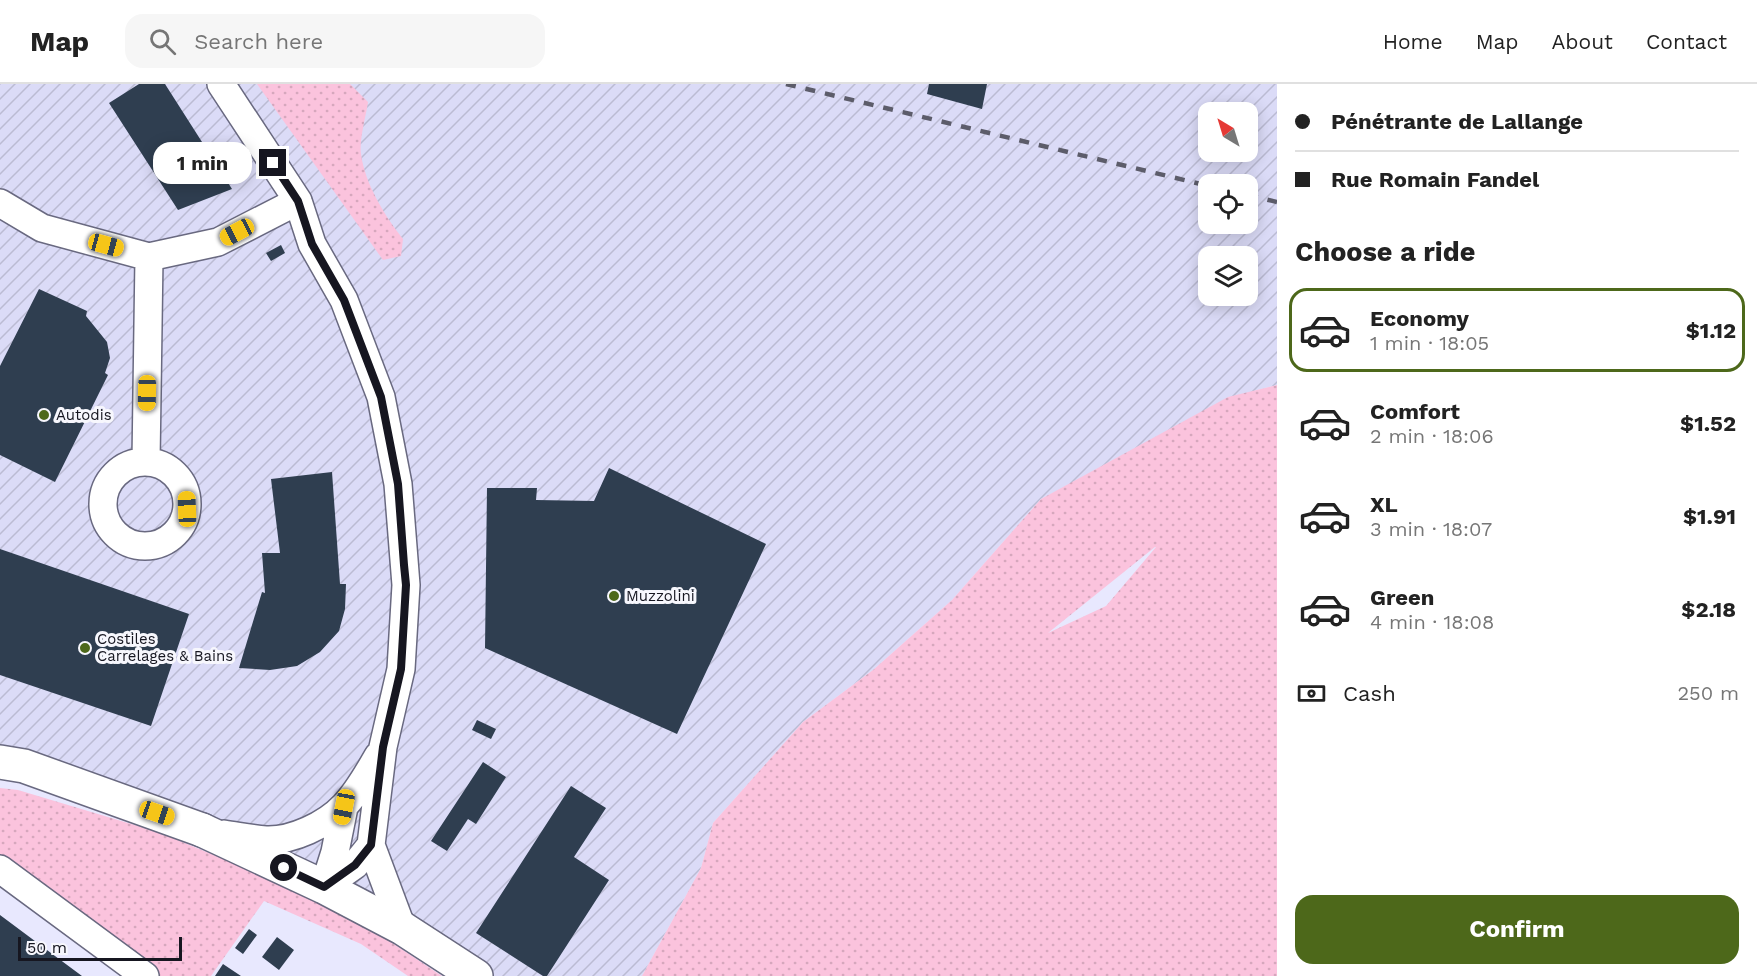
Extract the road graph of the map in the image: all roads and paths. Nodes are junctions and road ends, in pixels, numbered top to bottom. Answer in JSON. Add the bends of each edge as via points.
{"nodes":[{"id":1,"x":221,"y":84,"type":"edge"},
{"id":2,"x":298,"y":201,"type":"junction"},
{"id":3,"x":0,"y":203,"type":"edge"},
{"id":4,"x":149,"y":257,"type":"junction"},
{"id":5,"x":146,"y":461,"type":"dead end"},
{"id":6,"x":383,"y":747,"type":"junction"},
{"id":7,"x":0,"y":762,"type":"edge"},
{"id":8,"x":0,"y":776,"type":"edge"},
{"id":9,"x":120,"y":800,"type":"junction"},
{"id":10,"x":344,"y":807,"type":"junction"},
{"id":11,"x":202,"y":830,"type":"junction"},
{"id":12,"x":371,"y":845,"type":"junction"},
{"id":13,"x":0,"y":869,"type":"edge"},
{"id":14,"x":324,"y":887,"type":"junction"},
{"id":15,"x":402,"y":928,"type":"junction"},
{"id":16,"x":145,"y":976,"type":"edge"},
{"id":17,"x":476,"y":976,"type":"edge"}],
"edges":[{"from":1,"to":2,"type":"street"},
{"from":2,"to":4,"type":"street","via":[[218,242]]},
{"from":2,"to":6,"type":"street","via":[[312,244],[344,300],[381,397],[398,484],[406,585],[401,669]]},
{"from":3,"to":4,"type":"street","via":[[42,228]]},
{"from":4,"to":5,"type":"street"},
{"from":6,"to":10,"type":"street"},
{"from":6,"to":12,"type":"street"},
{"from":7,"to":9,"type":"main road","via":[[24,766]]},
{"from":8,"to":9,"type":"main road"},
{"from":9,"to":11,"type":"main road"},
{"from":10,"to":11,"type":"street","via":[[314,828],[292,837],[266,840]]},
{"from":10,"to":14,"type":"street"},
{"from":11,"to":14,"type":"main road"},
{"from":12,"to":14,"type":"street","via":[[355,865]]},
{"from":12,"to":15,"type":"street"},
{"from":13,"to":16,"type":"street"},
{"from":14,"to":15,"type":"main road"},
{"from":15,"to":17,"type":"main road"}]}
